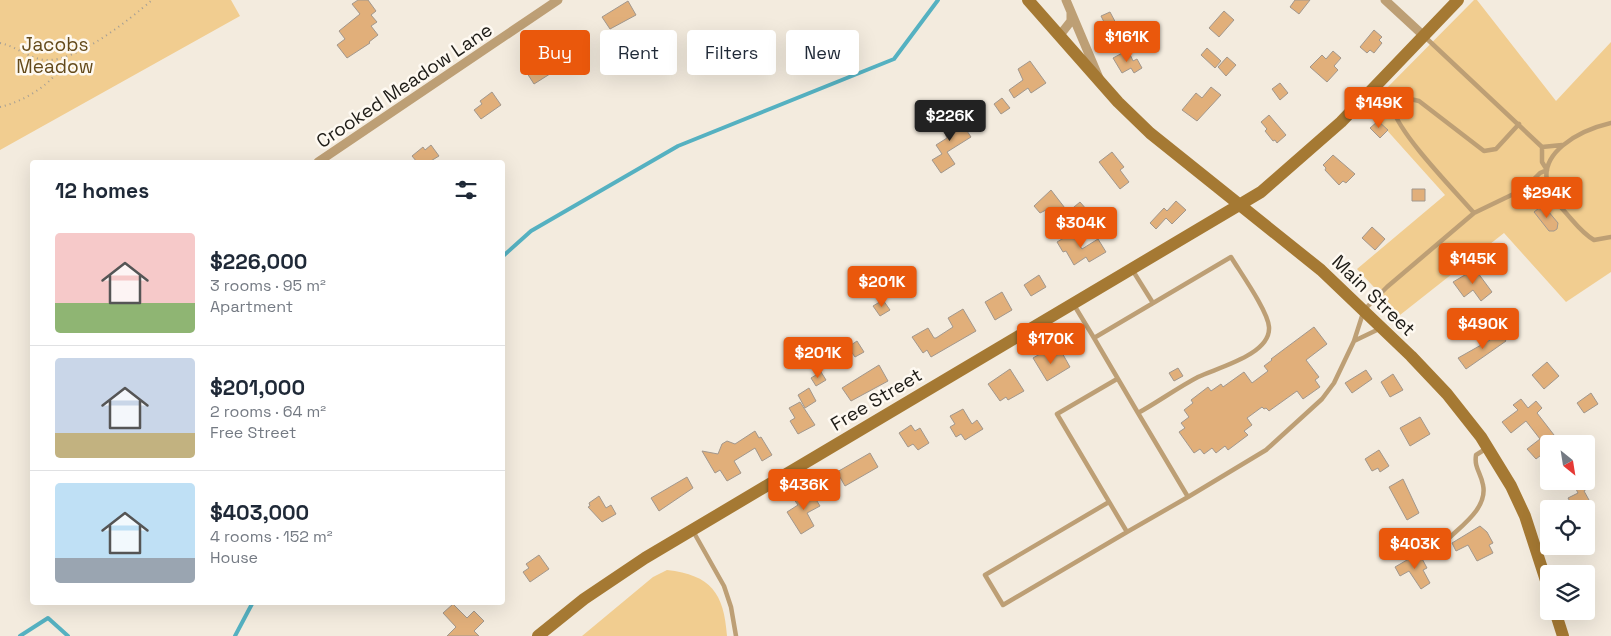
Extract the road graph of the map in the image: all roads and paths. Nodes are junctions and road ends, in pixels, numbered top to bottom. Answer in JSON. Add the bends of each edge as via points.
{"nodes":[{"id":1,"x":152,"y":0,"type":"edge"},
{"id":2,"x":558,"y":0,"type":"edge"},
{"id":3,"x":1028,"y":0,"type":"edge"},
{"id":4,"x":1066,"y":0,"type":"edge"},
{"id":5,"x":1385,"y":0,"type":"edge"},
{"id":6,"x":1458,"y":0,"type":"edge"},
{"id":7,"x":1071,"y":13,"type":"junction"},
{"id":8,"x":1060,"y":35,"type":"junction"},
{"id":9,"x":1424,"y":36,"type":"junction"},
{"id":10,"x":0,"y":43,"type":"edge"},
{"id":11,"x":67,"y":57,"type":"junction"},
{"id":12,"x":1102,"y":83,"type":"junction"},
{"id":13,"x":0,"y":108,"type":"edge"},
{"id":14,"x":1611,"y":123,"type":"edge"},
{"id":15,"x":1519,"y":124,"type":"junction"},
{"id":16,"x":1562,"y":146,"type":"junction"},
{"id":17,"x":1542,"y":147,"type":"junction"},
{"id":18,"x":321,"y":160,"type":"edge"},
{"id":19,"x":1547,"y":170,"type":"junction"},
{"id":20,"x":1530,"y":186,"type":"junction"},
{"id":21,"x":1550,"y":193,"type":"junction"},
{"id":22,"x":1240,"y":205,"type":"junction"},
{"id":23,"x":1474,"y":213,"type":"junction"},
{"id":24,"x":1611,"y":237,"type":"edge"},
{"id":25,"x":1132,"y":269,"type":"junction"},
{"id":26,"x":1152,"y":303,"type":"junction"},
{"id":27,"x":1074,"y":304,"type":"junction"},
{"id":28,"x":1364,"y":310,"type":"junction"},
{"id":29,"x":1383,"y":328,"type":"junction"},
{"id":30,"x":1094,"y":338,"type":"junction"},
{"id":31,"x":1354,"y":341,"type":"junction"},
{"id":32,"x":1118,"y":379,"type":"junction"},
{"id":33,"x":1138,"y":413,"type":"junction"},
{"id":34,"x":1488,"y":447,"type":"junction"},
{"id":35,"x":1188,"y":497,"type":"junction"},
{"id":36,"x":1109,"y":502,"type":"junction"},
{"id":37,"x":692,"y":529,"type":"junction"},
{"id":38,"x":1127,"y":532,"type":"junction"},
{"id":39,"x":1448,"y":540,"type":"dead end"},
{"id":40,"x":1540,"y":565,"type":"edge"},
{"id":41,"x":1558,"y":620,"type":"edge"},
{"id":42,"x":538,"y":636,"type":"edge"},
{"id":43,"x":736,"y":636,"type":"edge"},
{"id":44,"x":1563,"y":636,"type":"edge"}],
"edges":[{"from":1,"to":11,"type":"path","via":[[132,18]]},
{"from":2,"to":18,"type":"street","name":"Crooked Meadow Lane"},
{"from":3,"to":8,"type":"main road","name":"Main Street"},
{"from":4,"to":7,"type":"street","name":"Main Street"},
{"from":5,"to":9,"type":"street"},
{"from":6,"to":9,"type":"main road","name":"Free Street"},
{"from":7,"to":8,"type":"street","via":[[1071,21]]},
{"from":7,"to":12,"type":"street","name":"Main Street"},
{"from":8,"to":12,"type":"main road","name":"Main Street"},
{"from":9,"to":15,"type":"lane"},
{"from":9,"to":22,"type":"main road","name":"Free Street","via":[[1341,122],[1261,192]]},
{"from":10,"to":11,"type":"path","via":[[38,59]]},
{"from":11,"to":13,"type":"path","via":[[56,76],[35,92]]},
{"from":12,"to":22,"type":"main road","name":"Main Street","via":[[1150,133]]},
{"from":14,"to":16,"type":"lane","via":[[1589,130]]},
{"from":15,"to":17,"type":"lane"},
{"from":15,"to":23,"type":"lane","via":[[1496,149],[1484,151],[1419,101],[1406,98],[1393,109],[1409,137]]},
{"from":16,"to":17,"type":"lane"},
{"from":16,"to":19,"type":"lane"},
{"from":17,"to":19,"type":"lane","via":[[1542,162]]},
{"from":19,"to":20,"type":"lane","via":[[1535,176]]},
{"from":19,"to":21,"type":"lane"},
{"from":20,"to":21,"type":"lane","via":[[1537,192]]},
{"from":20,"to":23,"type":"lane"},
{"from":21,"to":24,"type":"lane","via":[[1588,237],[1599,241]]},
{"from":22,"to":25,"type":"main road","name":"Free Street"},
{"from":22,"to":28,"type":"main road","name":"Main Street","via":[[1321,270]]},
{"from":23,"to":28,"type":"lane"},
{"from":25,"to":26,"type":"lane"},
{"from":25,"to":27,"type":"main road","name":"Free Street"},
{"from":26,"to":30,"type":"lane"},
{"from":26,"to":33,"type":"lane","via":[[1231,257],[1267,318],[1269,332],[1261,346]]},
{"from":27,"to":30,"type":"lane"},
{"from":27,"to":37,"type":"main road","name":"Free Street"},
{"from":28,"to":29,"type":"main road","name":"Main Street"},
{"from":28,"to":31,"type":"lane"},
{"from":29,"to":31,"type":"lane"},
{"from":29,"to":34,"type":"main road","name":"Main Street","via":[[1447,394]]},
{"from":30,"to":32,"type":"lane"},
{"from":31,"to":35,"type":"lane","via":[[1334,383],[1322,399],[1266,450]]},
{"from":32,"to":33,"type":"lane"},
{"from":32,"to":36,"type":"lane","via":[[1057,414]]},
{"from":33,"to":35,"type":"lane"},
{"from":34,"to":39,"type":"lane","via":[[1476,455],[1474,465],[1483,486],[1483,497],[1475,512]]},
{"from":34,"to":40,"type":"main road","name":"Main Street","via":[[1518,499]]},
{"from":35,"to":38,"type":"lane"},
{"from":36,"to":38,"type":"lane"},
{"from":36,"to":38,"type":"lane","via":[[985,575],[1003,605]]},
{"from":37,"to":42,"type":"main road","name":"Free Street","via":[[613,578]]},
{"from":37,"to":43,"type":"lane","via":[[724,586]]},
{"from":41,"to":44,"type":"main road"}]}
